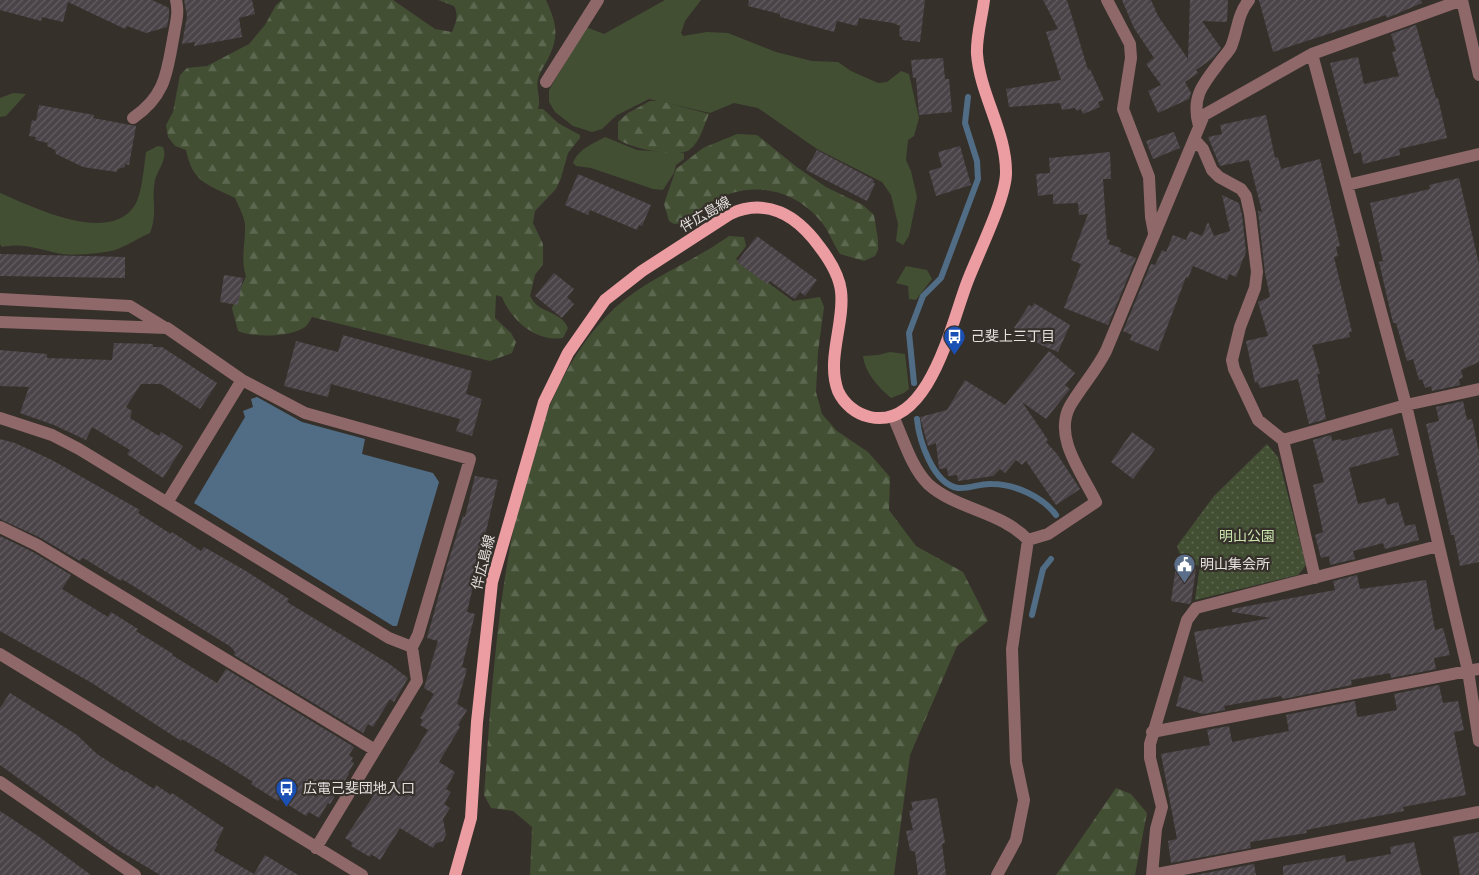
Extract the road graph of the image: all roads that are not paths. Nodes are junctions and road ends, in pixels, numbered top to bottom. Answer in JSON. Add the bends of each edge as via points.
{"nodes":[{"id":1,"x":176,"y":0,"type":"edge"},
{"id":2,"x":598,"y":0,"type":"edge"},
{"id":3,"x":984,"y":0,"type":"edge"},
{"id":4,"x":1107,"y":0,"type":"edge"},
{"id":5,"x":1249,"y":0,"type":"edge"},
{"id":6,"x":1462,"y":0,"type":"edge"},
{"id":7,"x":1312,"y":54,"type":"junction"},
{"id":8,"x":1479,"y":75,"type":"edge"},
{"id":9,"x":546,"y":82,"type":"dead end"},
{"id":10,"x":133,"y":118,"type":"dead end"},
{"id":11,"x":1199,"y":126,"type":"junction"},
{"id":12,"x":1194,"y":139,"type":"junction"},
{"id":13,"x":1479,"y":154,"type":"edge"},
{"id":14,"x":1347,"y":186,"type":"junction"},
{"id":15,"x":1154,"y":233,"type":"junction"},
{"id":16,"x":0,"y":299,"type":"edge"},
{"id":17,"x":0,"y":322,"type":"edge"},
{"id":18,"x":166,"y":328,"type":"junction"},
{"id":19,"x":242,"y":380,"type":"junction"},
{"id":20,"x":1479,"y":389,"type":"edge"},
{"id":21,"x":1406,"y":405,"type":"junction"},
{"id":22,"x":893,"y":416,"type":"junction"},
{"id":23,"x":0,"y":418,"type":"edge"},
{"id":24,"x":1283,"y":440,"type":"junction"},
{"id":25,"x":168,"y":501,"type":"junction"},
{"id":26,"x":0,"y":527,"type":"edge"},
{"id":27,"x":1028,"y":540,"type":"junction"},
{"id":28,"x":1438,"y":546,"type":"junction"},
{"id":29,"x":1315,"y":578,"type":"junction"},
{"id":30,"x":412,"y":647,"type":"junction"},
{"id":31,"x":0,"y":654,"type":"edge"},
{"id":32,"x":1473,"y":670,"type":"edge"},
{"id":33,"x":1152,"y":732,"type":"junction"},
{"id":34,"x":1479,"y":741,"type":"edge"},
{"id":35,"x":375,"y":750,"type":"junction"},
{"id":36,"x":0,"y":782,"type":"edge"},
{"id":37,"x":1479,"y":812,"type":"edge"},
{"id":38,"x":316,"y":848,"type":"junction"},
{"id":39,"x":135,"y":875,"type":"edge"},
{"id":40,"x":362,"y":875,"type":"edge"},
{"id":41,"x":456,"y":875,"type":"edge"},
{"id":42,"x":997,"y":875,"type":"edge"}],
"edges":[{"from":1,"to":10,"type":"street","via":[[178,19],[169,69],[152,102]]},
{"from":2,"to":9,"type":"street"},
{"from":3,"to":22,"type":"main road","via":[[977,52],[1006,159],[1006,177],[932,376],[918,398]]},
{"from":4,"to":15,"type":"street","via":[[1130,44],[1123,109],[1149,177]]},
{"from":5,"to":11,"type":"street","via":[[1239,16],[1230,48],[1209,75],[1198,97],[1195,110]]},
{"from":6,"to":7,"type":"street"},
{"from":6,"to":8,"type":"street"},
{"from":7,"to":11,"type":"street","via":[[1204,115]]},
{"from":7,"to":14,"type":"street"},
{"from":11,"to":12,"type":"street"},
{"from":12,"to":15,"type":"street"},
{"from":12,"to":24,"type":"street","via":[[1203,149],[1212,170],[1241,189],[1246,196],[1256,272],[1255,288],[1232,360],[1258,420]]},
{"from":13,"to":14,"type":"street"},
{"from":14,"to":21,"type":"street"},
{"from":15,"to":27,"type":"street","via":[[1106,351],[1064,418],[1068,446],[1096,502],[1048,534]]},
{"from":16,"to":18,"type":"street","via":[[130,306]]},
{"from":17,"to":18,"type":"street"},
{"from":18,"to":19,"type":"street"},
{"from":19,"to":25,"type":"street"},
{"from":19,"to":30,"type":"street","via":[[305,413],[470,459]]},
{"from":20,"to":21,"type":"street"},
{"from":21,"to":24,"type":"street"},
{"from":21,"to":28,"type":"street"},
{"from":22,"to":27,"type":"street","via":[[918,471],[928,483],[955,501],[1018,529]]},
{"from":22,"to":41,"type":"main road","name":"伴広島線","via":[[865,416],[843,399],[835,368],[842,299],[838,278],[828,257],[810,234],[779,210],[758,207],[730,214],[642,271],[605,300],[568,353],[544,402],[492,582],[477,722],[471,818]]},
{"from":23,"to":25,"type":"street","via":[[52,435]]},
{"from":24,"to":29,"type":"street"},
{"from":25,"to":30,"type":"street","via":[[389,638]]},
{"from":26,"to":35,"type":"street","via":[[37,545]]},
{"from":27,"to":42,"type":"street","via":[[1012,650],[1016,762],[1024,800],[1016,840]]},
{"from":28,"to":29,"type":"street"},
{"from":28,"to":32,"type":"street"},
{"from":29,"to":33,"type":"street","via":[[1196,608],[1187,620]]},
{"from":30,"to":35,"type":"street","via":[[417,681]]},
{"from":31,"to":38,"type":"street"},
{"from":32,"to":33,"type":"street"},
{"from":32,"to":34,"type":"street"},
{"from":33,"to":37,"type":"street","via":[[1150,758],[1162,807],[1156,829],[1152,875]]},
{"from":35,"to":38,"type":"street"},
{"from":36,"to":39,"type":"street"},
{"from":38,"to":40,"type":"street"}]}
